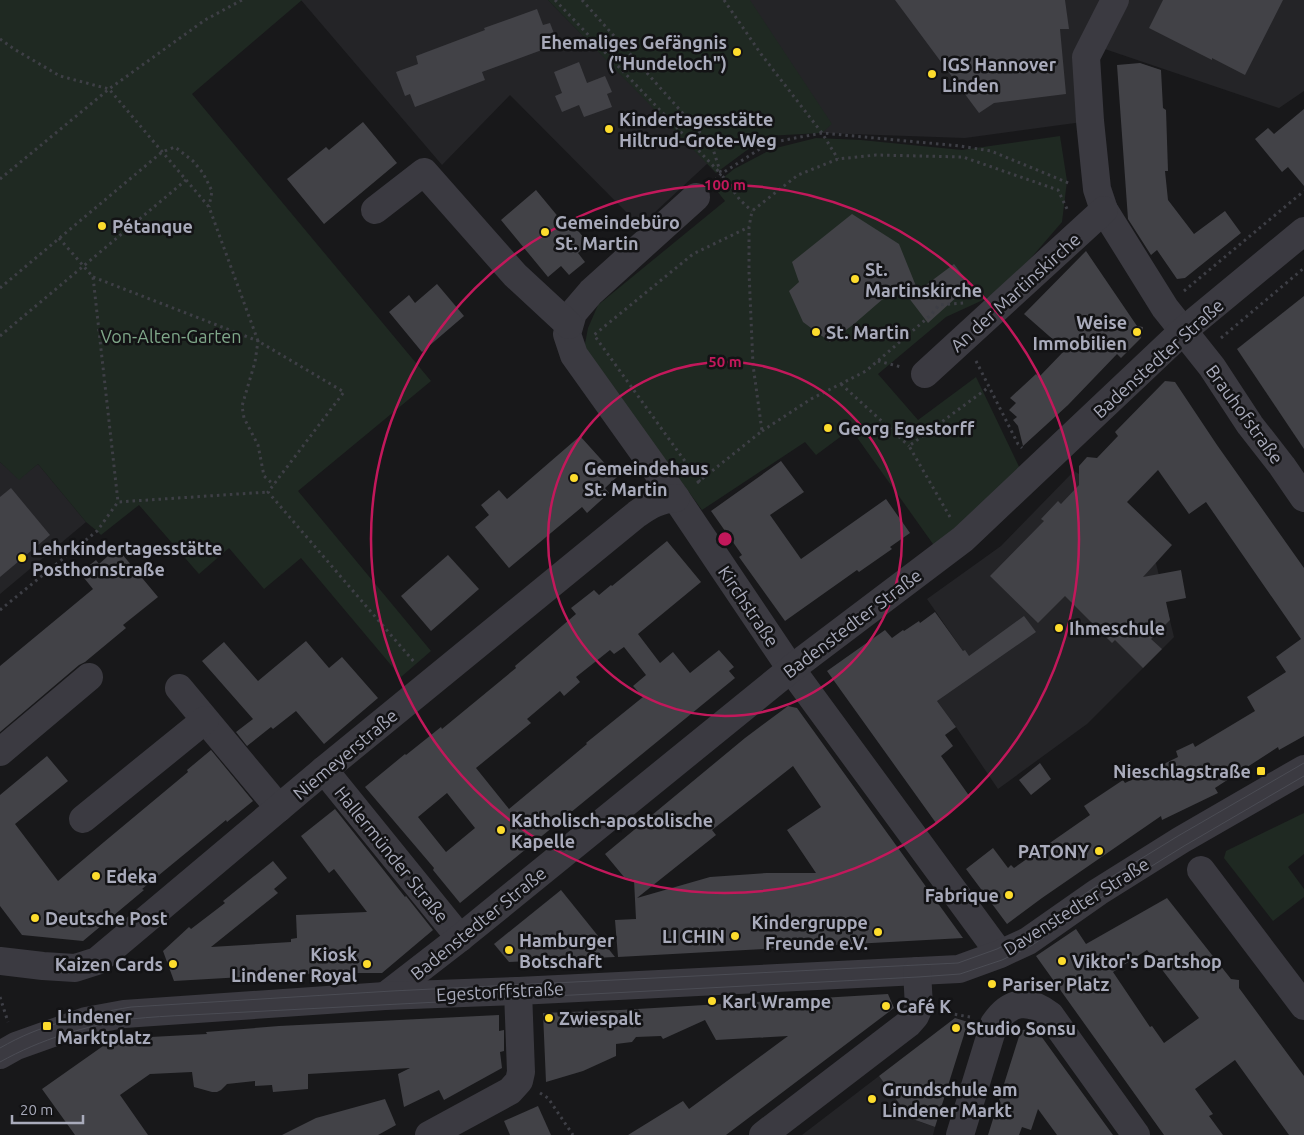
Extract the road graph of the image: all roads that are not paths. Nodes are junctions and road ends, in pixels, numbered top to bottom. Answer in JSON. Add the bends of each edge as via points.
{"nodes":[{"id":1,"x":1115,"y":0,"type":"edge"},
{"id":2,"x":696,"y":197,"type":"road end"},
{"id":3,"x":375,"y":210,"type":"dead end"},
{"id":4,"x":1104,"y":210,"type":"junction"},
{"id":5,"x":1304,"y":232,"type":"edge"},
{"id":6,"x":569,"y":325,"type":"junction"},
{"id":7,"x":1191,"y":341,"type":"junction"},
{"id":8,"x":925,"y":374,"type":"dead end"},
{"id":9,"x":676,"y":498,"type":"junction"},
{"id":10,"x":1304,"y":498,"type":"edge"},
{"id":11,"x":791,"y":669,"type":"junction"},
{"id":12,"x":89,"y":677,"type":"dead end"},
{"id":13,"x":179,"y":688,"type":"dead end"},
{"id":14,"x":205,"y":720,"type":"junction"},
{"id":15,"x":0,"y":752,"type":"edge"},
{"id":16,"x":1304,"y":769,"type":"edge"},
{"id":17,"x":324,"y":770,"type":"junction"},
{"id":18,"x":279,"y":808,"type":"junction"},
{"id":19,"x":83,"y":820,"type":"dead end"},
{"id":20,"x":1200,"y":870,"type":"dead end"},
{"id":21,"x":460,"y":938,"type":"junction"},
{"id":22,"x":1000,"y":954,"type":"junction"},
{"id":23,"x":0,"y":961,"type":"edge"},
{"id":24,"x":917,"y":971,"type":"junction"},
{"id":25,"x":518,"y":991,"type":"junction"},
{"id":26,"x":385,"y":996,"type":"junction"},
{"id":27,"x":1304,"y":1006,"type":"edge"},
{"id":28,"x":0,"y":1054,"type":"edge"},
{"id":29,"x":429,"y":1135,"type":"edge"},
{"id":30,"x":763,"y":1135,"type":"edge"},
{"id":31,"x":960,"y":1135,"type":"edge"},
{"id":32,"x":1136,"y":1135,"type":"edge"}],
"edges":[{"from":1,"to":4,"type":"street","name":"Brauhofstraße","via":[[1086,57],[1097,189]]},
{"from":2,"to":6,"type":"street","via":[[591,292],[573,314]]},
{"from":3,"to":6,"type":"street","via":[[424,172],[515,275]]},
{"from":4,"to":7,"type":"street","name":"Brauhofstraße","via":[[1165,308]]},
{"from":4,"to":8,"type":"street","name":"An der Martinskirche"},
{"from":5,"to":7,"type":"street","name":"Badenstedter Straße"},
{"from":6,"to":9,"type":"street","name":"Kirchstraße","via":[[567,334],[574,355]]},
{"from":7,"to":10,"type":"street","name":"Brauhofstraße"},
{"from":7,"to":11,"type":"street","name":"Badenstedter Straße","via":[[1040,467],[963,539]]},
{"from":9,"to":11,"type":"street","name":"Kirchstraße"},
{"from":9,"to":17,"type":"street","name":"Niemeyerstraße","via":[[648,506]]},
{"from":11,"to":21,"type":"street","name":"Badenstedter Straße"},
{"from":11,"to":22,"type":"street","name":"Kirchstraße"},
{"from":12,"to":15,"type":"street"},
{"from":13,"to":14,"type":"street"},
{"from":14,"to":18,"type":"street"},
{"from":14,"to":19,"type":"street"},
{"from":16,"to":22,"type":"street","name":"Davenstedter Straße","via":[[1181,840],[1028,941]]},
{"from":17,"to":18,"type":"street","name":"Niemeyerstraße"},
{"from":17,"to":21,"type":"street","name":"Hallermünder Straße"},
{"from":18,"to":23,"type":"street","name":"Niemeyerstraße","via":[[97,961],[75,968]]},
{"from":20,"to":27,"type":"street"},
{"from":21,"to":26,"type":"street","name":"Badenstedter Straße"},
{"from":22,"to":24,"type":"street","name":"Davenstedter Straße","via":[[959,969]]},
{"from":24,"to":25,"type":"street","name":"Egestorffstraße"},
{"from":24,"to":30,"type":"street","via":[[919,1007],[908,1024]]},
{"from":25,"to":26,"type":"street","name":"Egestorffstraße"},
{"from":25,"to":29,"type":"street","via":[[519,1081],[510,1090]]},
{"from":26,"to":28,"type":"street","name":"Egestorffstraße","via":[[124,1014],[86,1021]]},
{"from":31,"to":32,"type":"street","via":[[994,1024],[1010,1007],[1027,1004],[1050,1015]]}]}
